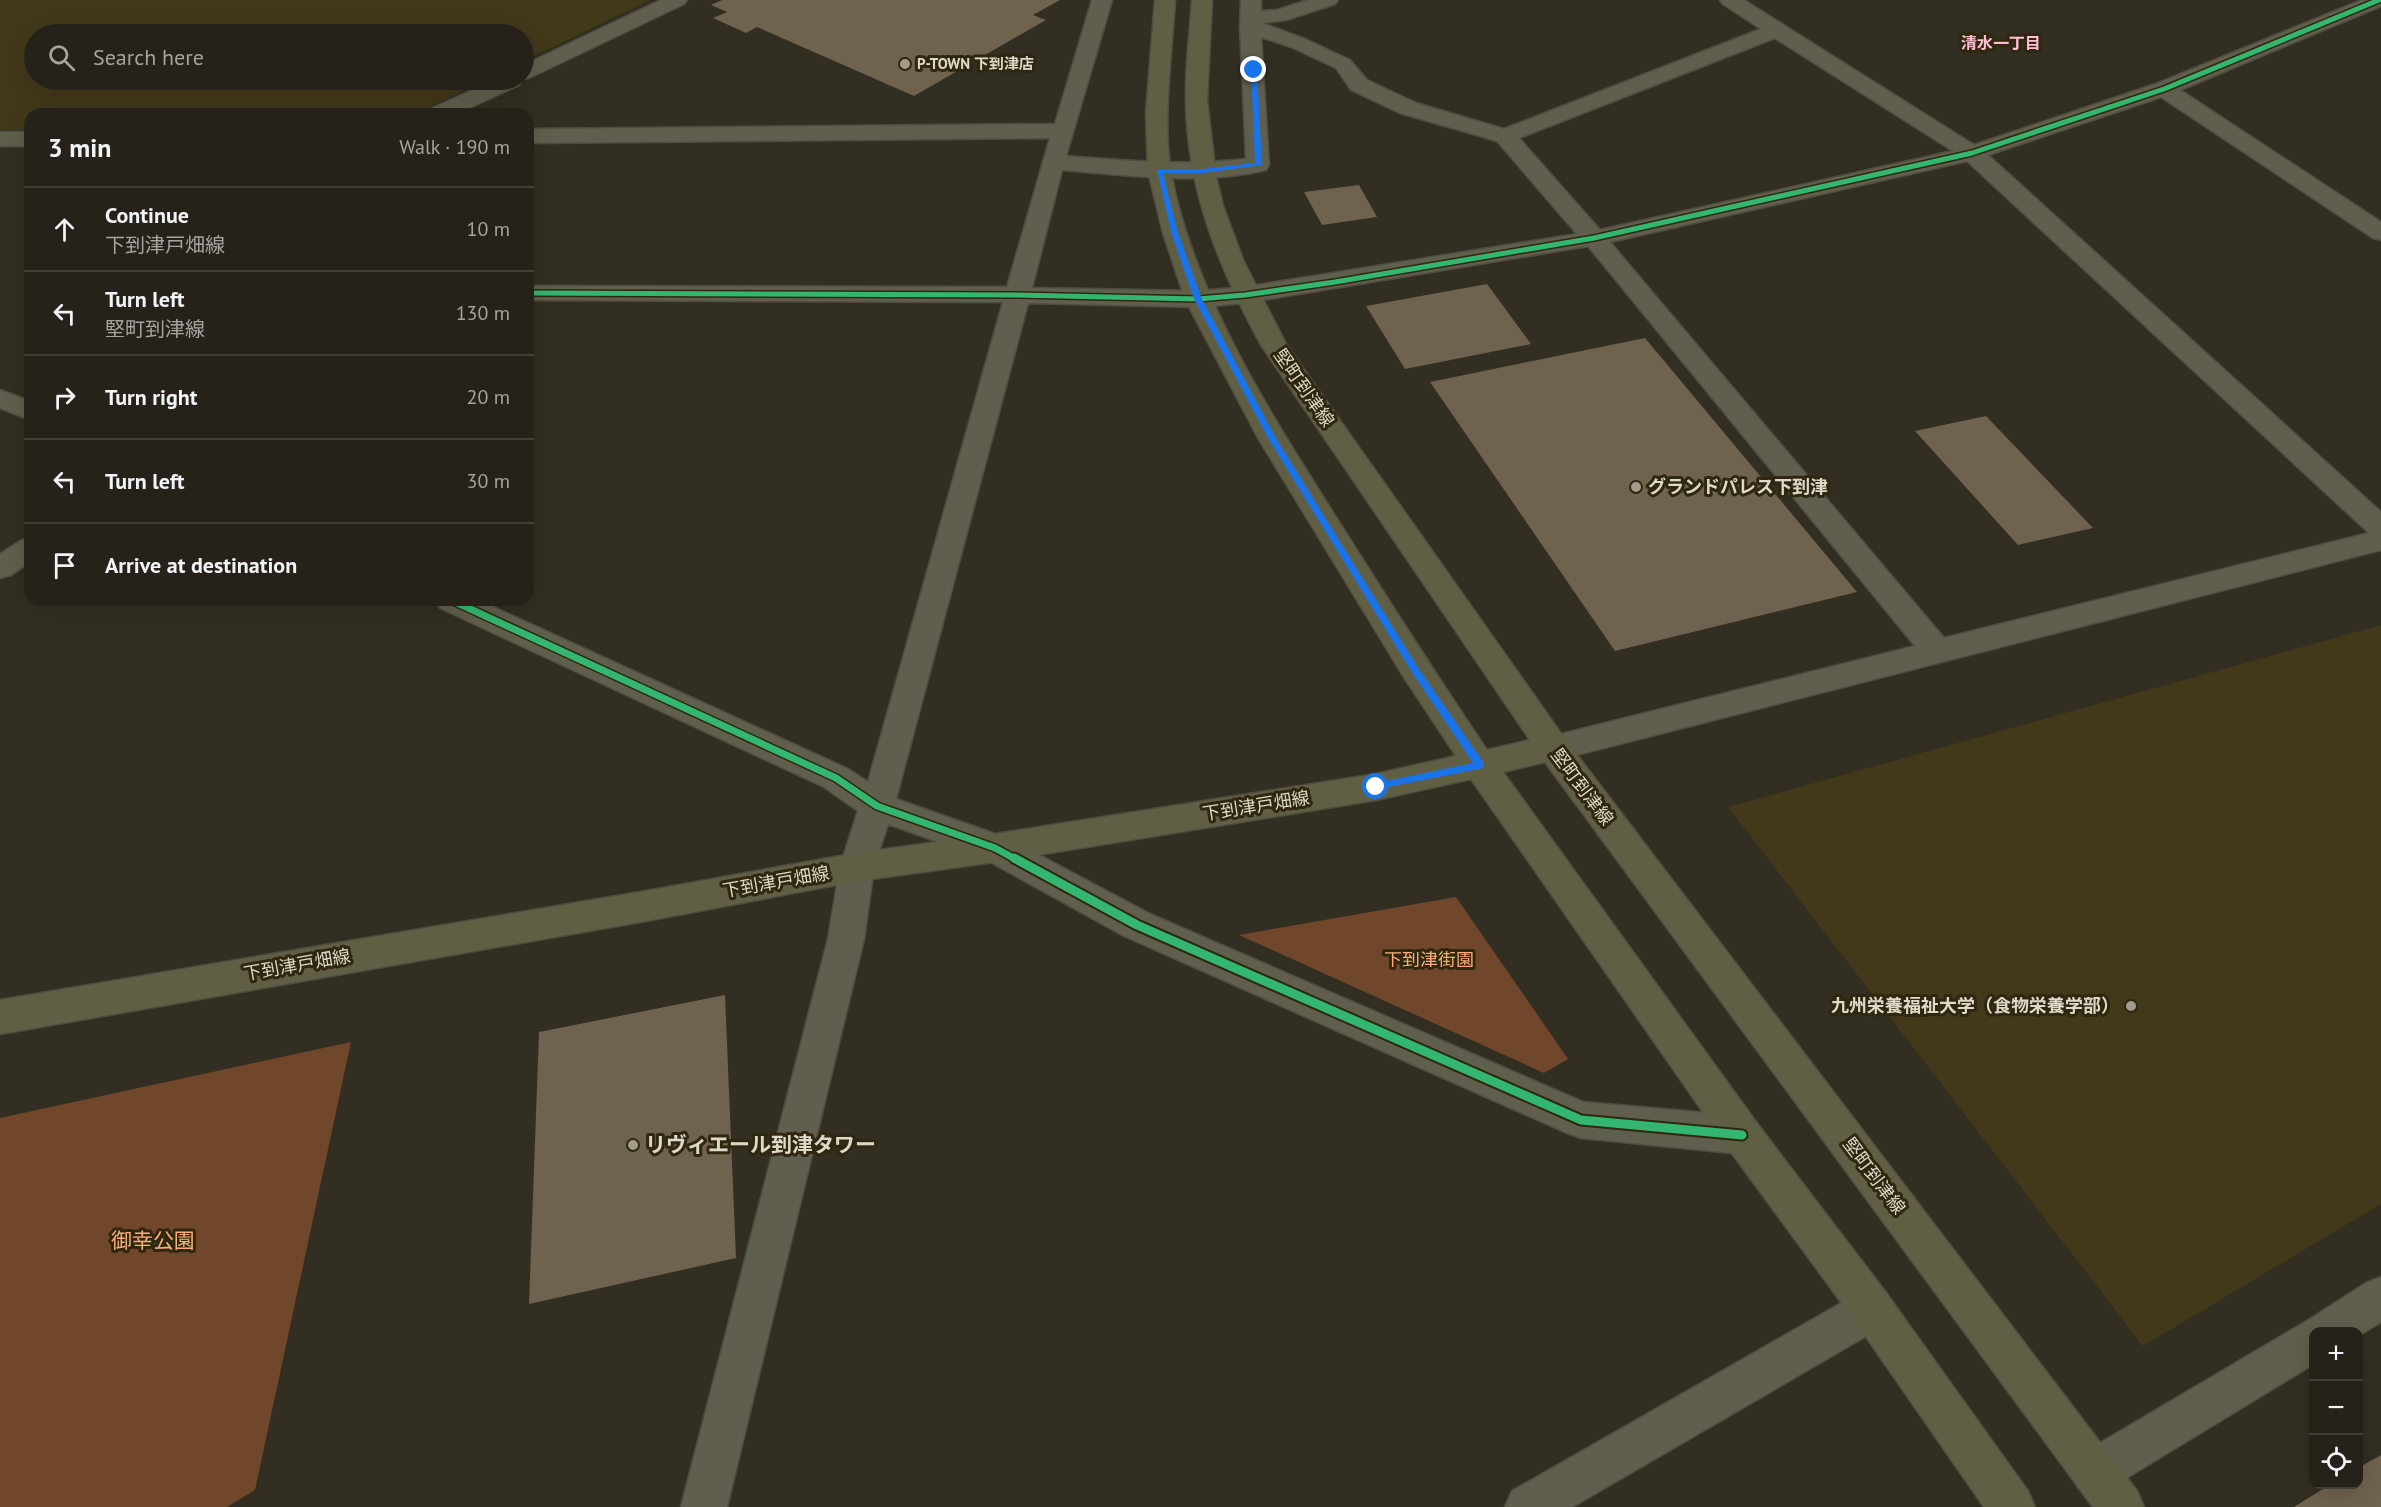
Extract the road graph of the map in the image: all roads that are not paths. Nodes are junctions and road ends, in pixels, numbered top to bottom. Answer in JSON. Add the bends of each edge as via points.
{"nodes":[{"id":1,"x":677,"y":0,"type":"edge"},
{"id":2,"x":1102,"y":0,"type":"edge"},
{"id":3,"x":1165,"y":0,"type":"edge"},
{"id":4,"x":1202,"y":0,"type":"edge"},
{"id":5,"x":1328,"y":0,"type":"edge"},
{"id":6,"x":1730,"y":0,"type":"edge"},
{"id":7,"x":2379,"y":1,"type":"edge"},
{"id":8,"x":1250,"y":15,"type":"edge"},
{"id":9,"x":1779,"y":29,"type":"junction"},
{"id":10,"x":534,"y":68,"type":"edge"},
{"id":11,"x":2164,"y":89,"type":"junction"},
{"id":12,"x":490,"y":90,"type":"edge"},
{"id":13,"x":451,"y":108,"type":"edge"},
{"id":14,"x":1064,"y":131,"type":"junction"},
{"id":15,"x":534,"y":136,"type":"edge"},
{"id":16,"x":1505,"y":136,"type":"junction"},
{"id":17,"x":0,"y":139,"type":"edge"},
{"id":18,"x":24,"y":139,"type":"edge"},
{"id":19,"x":1972,"y":153,"type":"junction"},
{"id":20,"x":1053,"y":162,"type":"junction"},
{"id":21,"x":1159,"y":171,"type":"junction"},
{"id":22,"x":1203,"y":171,"type":"junction"},
{"id":23,"x":2381,"y":233,"type":"edge"},
{"id":24,"x":1594,"y":238,"type":"junction"},
{"id":25,"x":534,"y":293,"type":"edge"},
{"id":26,"x":1017,"y":295,"type":"junction"},
{"id":27,"x":1245,"y":295,"type":"junction"},
{"id":28,"x":1198,"y":299,"type":"junction"},
{"id":29,"x":0,"y":398,"type":"edge"},
{"id":30,"x":24,"y":408,"type":"edge"},
{"id":31,"x":2381,"y":528,"type":"edge"},
{"id":32,"x":2381,"y":540,"type":"edge"},
{"id":33,"x":24,"y":552,"type":"edge"},
{"id":34,"x":0,"y":568,"type":"edge"},
{"id":35,"x":464,"y":606,"type":"edge"},
{"id":36,"x":1937,"y":651,"type":"junction"},
{"id":37,"x":1552,"y":748,"type":"junction"},
{"id":38,"x":1480,"y":766,"type":"junction"},
{"id":39,"x":877,"y":806,"type":"junction"},
{"id":40,"x":995,"y":848,"type":"junction"},
{"id":41,"x":856,"y":867,"type":"junction"},
{"id":42,"x":0,"y":1017,"type":"edge"},
{"id":43,"x":1742,"y":1135,"type":"junction"},
{"id":44,"x":2381,"y":1298,"type":"edge"},
{"id":45,"x":1872,"y":1309,"type":"junction"},
{"id":46,"x":2334,"y":1327,"type":"edge"},
{"id":47,"x":2309,"y":1341,"type":"edge"},
{"id":48,"x":2094,"y":1472,"type":"junction"},
{"id":49,"x":704,"y":1507,"type":"edge"},
{"id":50,"x":1527,"y":1507,"type":"edge"},
{"id":51,"x":2012,"y":1507,"type":"edge"},
{"id":52,"x":2121,"y":1507,"type":"edge"}],
"edges":[{"from":1,"to":10,"type":"street"},
{"from":2,"to":14,"type":"street"},
{"from":3,"to":21,"type":"main road","via":[[1157,113]]},
{"from":4,"to":22,"type":"main road","name":"堅町到津線","via":[[1197,113]]},
{"from":5,"to":8,"type":"street","via":[[1280,16]]},
{"from":6,"to":9,"type":"street"},
{"from":7,"to":11,"type":"street"},
{"from":8,"to":16,"type":"street","via":[[1343,64],[1359,85],[1408,108]]},
{"from":8,"to":22,"type":"street","via":[[1258,165]]},
{"from":9,"to":16,"type":"street"},
{"from":9,"to":19,"type":"street"},
{"from":11,"to":19,"type":"street"},
{"from":11,"to":23,"type":"street"},
{"from":12,"to":13,"type":"street"},
{"from":14,"to":15,"type":"street"},
{"from":14,"to":20,"type":"street"},
{"from":16,"to":24,"type":"street"},
{"from":17,"to":18,"type":"street"},
{"from":19,"to":24,"type":"street"},
{"from":19,"to":31,"type":"street"},
{"from":20,"to":21,"type":"street"},
{"from":20,"to":26,"type":"street"},
{"from":21,"to":22,"type":"street"},
{"from":21,"to":28,"type":"main road"},
{"from":22,"to":27,"type":"main road","name":"堅町到津線","via":[[1218,230]]},
{"from":24,"to":27,"type":"street"},
{"from":24,"to":36,"type":"street"},
{"from":25,"to":26,"type":"street"},
{"from":26,"to":28,"type":"street"},
{"from":26,"to":39,"type":"street"},
{"from":27,"to":28,"type":"street"},
{"from":27,"to":37,"type":"main road","name":"堅町到津線","via":[[1274,345]]},
{"from":28,"to":38,"type":"main road","via":[[1272,438],[1416,671]]},
{"from":29,"to":30,"type":"street"},
{"from":32,"to":36,"type":"street"},
{"from":33,"to":34,"type":"street"},
{"from":35,"to":39,"type":"street","via":[[836,778]]},
{"from":36,"to":37,"type":"street"},
{"from":37,"to":38,"type":"main road","name":"下到津戸畑線"},
{"from":37,"to":48,"type":"main road","name":"堅町到津線"},
{"from":38,"to":40,"type":"main road","name":"下到津戸畑線","via":[[1365,789]]},
{"from":38,"to":43,"type":"main road"},
{"from":39,"to":40,"type":"street"},
{"from":39,"to":41,"type":"street"},
{"from":40,"to":41,"type":"main road","name":"下到津戸畑線"},
{"from":40,"to":43,"type":"street","via":[[1137,925],[1581,1120]]},
{"from":41,"to":42,"type":"main road","name":"下到津戸畑線"},
{"from":41,"to":49,"type":"street","via":[[846,939]]},
{"from":43,"to":45,"type":"main road"},
{"from":44,"to":46,"type":"street"},
{"from":45,"to":50,"type":"street"},
{"from":45,"to":51,"type":"main road"},
{"from":47,"to":48,"type":"street"},
{"from":48,"to":52,"type":"main road","name":"堅町到津線"}]}
